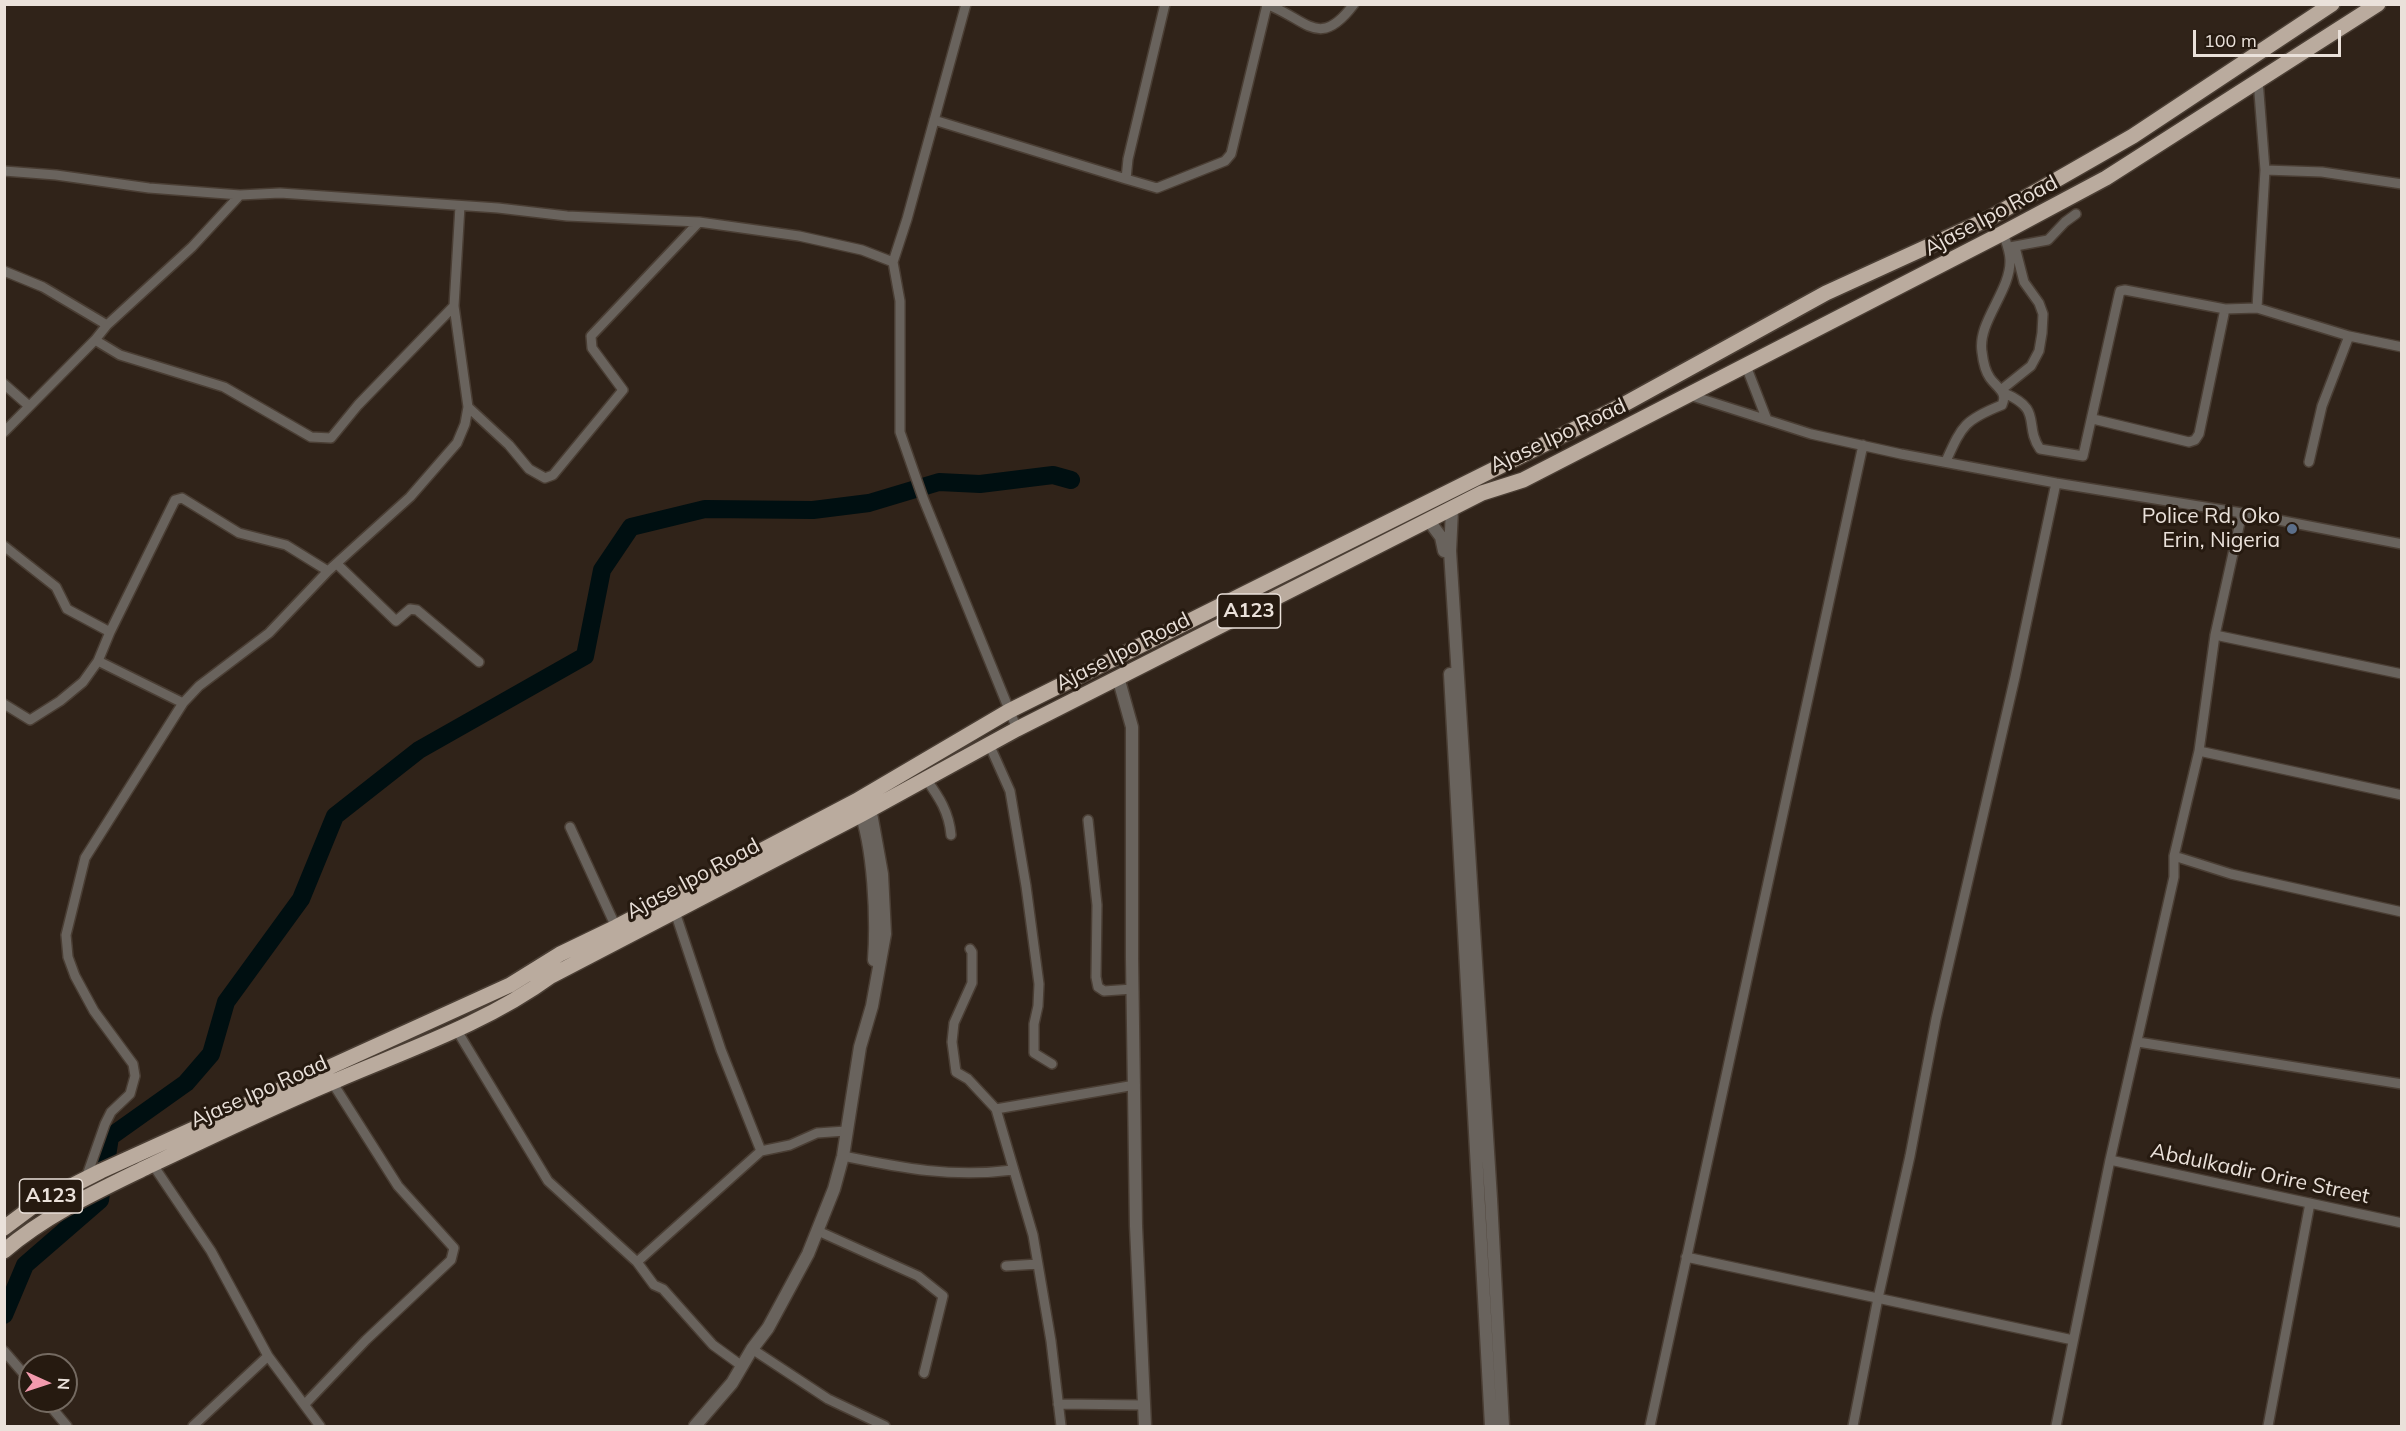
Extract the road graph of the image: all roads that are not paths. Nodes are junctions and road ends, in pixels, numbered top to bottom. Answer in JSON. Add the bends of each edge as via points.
{"nodes":[{"id":1,"x":966,"y":4,"type":"edge"},
{"id":2,"x":1165,"y":4,"type":"edge"},
{"id":3,"x":1354,"y":4,"type":"edge"},
{"id":4,"x":2332,"y":4,"type":"edge"},
{"id":5,"x":2378,"y":4,"type":"edge"},
{"id":6,"x":1267,"y":5,"type":"edge"},
{"id":7,"x":2258,"y":80,"type":"junction"},
{"id":8,"x":934,"y":120,"type":"junction"},
{"id":9,"x":2108,"y":152,"type":"junction"},
{"id":10,"x":2119,"y":170,"type":"junction"},
{"id":11,"x":2265,"y":170,"type":"junction"},
{"id":12,"x":4,"y":171,"type":"edge"},
{"id":13,"x":1126,"y":178,"type":"junction"},
{"id":14,"x":2402,"y":184,"type":"edge"},
{"id":15,"x":240,"y":195,"type":"junction"},
{"id":16,"x":460,"y":206,"type":"junction"},
{"id":17,"x":2076,"y":214,"type":"dead end"},
{"id":18,"x":699,"y":222,"type":"junction"},
{"id":19,"x":2009,"y":243,"type":"junction"},
{"id":20,"x":893,"y":262,"type":"junction"},
{"id":21,"x":4,"y":271,"type":"edge"},
{"id":22,"x":454,"y":306,"type":"junction"},
{"id":23,"x":2257,"y":308,"type":"junction"},
{"id":24,"x":2225,"y":309,"type":"junction"},
{"id":25,"x":107,"y":324,"type":"junction"},
{"id":26,"x":2349,"y":336,"type":"junction"},
{"id":27,"x":95,"y":340,"type":"junction"},
{"id":28,"x":2402,"y":347,"type":"edge"},
{"id":29,"x":1746,"y":366,"type":"junction"},
{"id":30,"x":4,"y":384,"type":"edge"},
{"id":31,"x":2002,"y":392,"type":"junction"},
{"id":32,"x":1689,"y":395,"type":"junction"},
{"id":33,"x":29,"y":406,"type":"junction"},
{"id":34,"x":468,"y":407,"type":"junction"},
{"id":35,"x":2092,"y":419,"type":"junction"},
{"id":36,"x":1767,"y":420,"type":"junction"},
{"id":37,"x":4,"y":432,"type":"edge"},
{"id":38,"x":1863,"y":445,"type":"junction"},
{"id":39,"x":1946,"y":461,"type":"junction"},
{"id":40,"x":2309,"y":462,"type":"dead end"},
{"id":41,"x":2056,"y":483,"type":"junction"},
{"id":42,"x":1452,"y":510,"type":"junction"},
{"id":43,"x":2242,"y":513,"type":"junction"},
{"id":44,"x":1429,"y":521,"type":"junction"},
{"id":45,"x":2402,"y":544,"type":"edge"},
{"id":46,"x":4,"y":546,"type":"edge"},
{"id":47,"x":338,"y":564,"type":"junction"},
{"id":48,"x":328,"y":571,"type":"junction"},
{"id":49,"x":110,"y":632,"type":"junction"},
{"id":50,"x":2215,"y":635,"type":"junction"},
{"id":51,"x":98,"y":662,"type":"junction"},
{"id":52,"x":480,"y":663,"type":"dead end"},
{"id":53,"x":2402,"y":674,"type":"edge"},
{"id":54,"x":1118,"y":677,"type":"junction"},
{"id":55,"x":183,"y":703,"type":"junction"},
{"id":56,"x":4,"y":704,"type":"edge"},
{"id":57,"x":1009,"y":711,"type":"junction"},
{"id":58,"x":1017,"y":729,"type":"junction"},
{"id":59,"x":989,"y":744,"type":"junction"},
{"id":60,"x":2199,"y":751,"type":"junction"},
{"id":61,"x":926,"y":779,"type":"junction"},
{"id":62,"x":2402,"y":795,"type":"edge"},
{"id":63,"x":864,"y":805,"type":"junction"},
{"id":64,"x":1088,"y":820,"type":"dead end"},
{"id":65,"x":570,"y":827,"type":"dead end"},
{"id":66,"x":951,"y":835,"type":"dead end"},
{"id":67,"x":2174,"y":856,"type":"junction"},
{"id":68,"x":675,"y":912,"type":"junction"},
{"id":69,"x":2402,"y":912,"type":"edge"},
{"id":70,"x":616,"y":927,"type":"junction"},
{"id":71,"x":970,"y":949,"type":"dead end"},
{"id":72,"x":1132,"y":989,"type":"junction"},
{"id":73,"x":456,"y":1029,"type":"junction"},
{"id":74,"x":2138,"y":1042,"type":"junction"},
{"id":75,"x":371,"y":1047,"type":"junction"},
{"id":76,"x":377,"y":1064,"type":"junction"},
{"id":77,"x":1052,"y":1064,"type":"dead end"},
{"id":78,"x":332,"y":1082,"type":"junction"},
{"id":79,"x":2402,"y":1084,"type":"edge"},
{"id":80,"x":1135,"y":1085,"type":"junction"},
{"id":81,"x":996,"y":1110,"type":"junction"},
{"id":82,"x":846,"y":1131,"type":"junction"},
{"id":83,"x":761,"y":1151,"type":"junction"},
{"id":84,"x":843,"y":1156,"type":"junction"},
{"id":85,"x":2110,"y":1161,"type":"junction"},
{"id":86,"x":153,"y":1165,"type":"junction"},
{"id":87,"x":1013,"y":1170,"type":"junction"},
{"id":88,"x":86,"y":1178,"type":"junction"},
{"id":89,"x":2310,"y":1203,"type":"junction"},
{"id":90,"x":2402,"y":1223,"type":"edge"},
{"id":91,"x":4,"y":1228,"type":"edge"},
{"id":92,"x":818,"y":1231,"type":"junction"},
{"id":93,"x":4,"y":1251,"type":"edge"},
{"id":94,"x":1686,"y":1257,"type":"junction"},
{"id":95,"x":637,"y":1262,"type":"junction"},
{"id":96,"x":1038,"y":1264,"type":"junction"},
{"id":97,"x":1006,"y":1266,"type":"dead end"},
{"id":98,"x":1878,"y":1298,"type":"junction"},
{"id":99,"x":2073,"y":1341,"type":"junction"},
{"id":100,"x":752,"y":1349,"type":"junction"},
{"id":101,"x":4,"y":1351,"type":"edge"},
{"id":102,"x":268,"y":1356,"type":"junction"},
{"id":103,"x":742,"y":1366,"type":"junction"},
{"id":104,"x":18,"y":1368,"type":"edge"},
{"id":105,"x":924,"y":1373,"type":"dead end"},
{"id":106,"x":305,"y":1404,"type":"junction"},
{"id":107,"x":1058,"y":1404,"type":"junction"},
{"id":108,"x":1145,"y":1405,"type":"junction"},
{"id":109,"x":56,"y":1413,"type":"edge"},
{"id":110,"x":698,"y":1425,"type":"edge"},
{"id":111,"x":67,"y":1426,"type":"edge"},
{"id":112,"x":194,"y":1426,"type":"edge"},
{"id":113,"x":320,"y":1426,"type":"edge"},
{"id":114,"x":885,"y":1426,"type":"edge"},
{"id":115,"x":1061,"y":1426,"type":"edge"},
{"id":116,"x":1145,"y":1426,"type":"edge"},
{"id":117,"x":1491,"y":1426,"type":"edge"},
{"id":118,"x":1503,"y":1426,"type":"edge"},
{"id":119,"x":1650,"y":1426,"type":"edge"},
{"id":120,"x":1853,"y":1426,"type":"edge"},
{"id":121,"x":2056,"y":1426,"type":"edge"},
{"id":122,"x":2268,"y":1426,"type":"edge"}],
"edges":[{"from":1,"to":8,"type":"street"},
{"from":2,"to":13,"type":"street"},
{"from":3,"to":6,"type":"street","via":[[1331,27],[1317,30]]},
{"from":4,"to":9,"type":"highway","name":"Ajase Ipo Road","number":"A123"},
{"from":5,"to":7,"type":"highway","name":"Ajase Ipo Road","number":"A123"},
{"from":6,"to":13,"type":"street","via":[[1231,154],[1225,161],[1157,188]]},
{"from":7,"to":10,"type":"highway","name":"Ajase Ipo Road","number":"A123"},
{"from":7,"to":11,"type":"street"},
{"from":8,"to":13,"type":"street"},
{"from":8,"to":20,"type":"street"},
{"from":9,"to":10,"type":"highway"},
{"from":9,"to":57,"type":"highway","name":"Ajase Ipo Road","number":"A123","via":[[1988,219],[1826,293],[1621,406]]},
{"from":10,"to":19,"type":"highway","name":"Ajase Ipo Road","number":"A123"},
{"from":11,"to":14,"type":"street","via":[[2322,172]]},
{"from":11,"to":23,"type":"street"},
{"from":12,"to":15,"type":"street"},
{"from":15,"to":16,"type":"street","via":[[280,193]]},
{"from":15,"to":25,"type":"street","via":[[192,247]]},
{"from":16,"to":18,"type":"street"},
{"from":16,"to":22,"type":"street"},
{"from":17,"to":19,"type":"street","via":[[2048,240]]},
{"from":18,"to":20,"type":"street","via":[[799,236],[862,250]]},
{"from":18,"to":34,"type":"street","via":[[591,336],[592,348],[623,390],[553,474],[545,478],[529,469]]},
{"from":19,"to":29,"type":"highway","name":"Ajase Ipo Road","number":"A123"},
{"from":19,"to":31,"type":"street","via":[[2011,263],[1981,348],[1983,363]]},
{"from":19,"to":31,"type":"street","via":[[2024,282],[2043,314],[2040,351],[2031,366]]},
{"from":20,"to":57,"type":"street","via":[[900,302],[900,432]]},
{"from":21,"to":25,"type":"street","via":[[43,287]]},
{"from":22,"to":27,"type":"street","via":[[357,405],[331,438],[311,436],[224,387],[120,355]]},
{"from":22,"to":34,"type":"street"},
{"from":23,"to":24,"type":"street"},
{"from":23,"to":26,"type":"street"},
{"from":24,"to":35,"type":"street","via":[[2120,291]]},
{"from":24,"to":35,"type":"street","via":[[2195,440]]},
{"from":25,"to":27,"type":"street"},
{"from":26,"to":28,"type":"street"},
{"from":26,"to":40,"type":"street","via":[[2322,406]]},
{"from":27,"to":33,"type":"street"},
{"from":29,"to":32,"type":"highway","name":"Ajase Ipo Road","number":"A123"},
{"from":29,"to":36,"type":"street"},
{"from":30,"to":33,"type":"street"},
{"from":31,"to":35,"type":"street","via":[[2020,400],[2032,417],[2040,449],[2083,456]]},
{"from":31,"to":39,"type":"street","via":[[2002,405],[1961,429]]},
{"from":32,"to":36,"type":"street"},
{"from":32,"to":42,"type":"highway","name":"Ajase Ipo Road","number":"A123","via":[[1522,480]]},
{"from":33,"to":37,"type":"street"},
{"from":34,"to":47,"type":"street","via":[[457,443],[410,497]]},
{"from":36,"to":38,"type":"street"},
{"from":38,"to":39,"type":"street"},
{"from":38,"to":94,"type":"street"},
{"from":39,"to":41,"type":"street"},
{"from":41,"to":43,"type":"street"},
{"from":41,"to":98,"type":"street"},
{"from":42,"to":44,"type":"highway","name":"Ajase Ipo Road","number":"A123"},
{"from":42,"to":118,"type":"street","via":[[1450,551]]},
{"from":43,"to":45,"type":"street"},
{"from":43,"to":50,"type":"street"},
{"from":44,"to":54,"type":"highway","name":"Ajase Ipo Road","number":"A123"},
{"from":44,"to":117,"type":"street","via":[[1441,537],[1444,558]]},
{"from":46,"to":49,"type":"street","via":[[56,587],[67,609]]},
{"from":47,"to":48,"type":"street"},
{"from":47,"to":52,"type":"street","via":[[396,621],[410,609],[417,610]]},
{"from":48,"to":49,"type":"street","via":[[286,545],[239,533],[182,498],[175,500]]},
{"from":48,"to":55,"type":"street","via":[[269,633],[199,686]]},
{"from":49,"to":51,"type":"street"},
{"from":50,"to":53,"type":"street"},
{"from":50,"to":60,"type":"street"},
{"from":51,"to":55,"type":"street"},
{"from":51,"to":56,"type":"street","via":[[83,682],[30,720]]},
{"from":54,"to":58,"type":"highway","name":"Ajase Ipo Road","number":"A123"},
{"from":54,"to":72,"type":"street","via":[[1132,728]]},
{"from":55,"to":88,"type":"street","via":[[85,858],[66,935],[75,976],[94,1011],[134,1064],[135,1076],[130,1094],[105,1124]]},
{"from":57,"to":58,"type":"street"},
{"from":57,"to":63,"type":"highway","name":"Ajase Ipo Road","number":"A123"},
{"from":58,"to":59,"type":"highway","name":"Ajase Ipo Road","number":"A123"},
{"from":59,"to":61,"type":"highway","name":"Ajase Ipo Road","number":"A123"},
{"from":59,"to":77,"type":"street","via":[[1010,791],[1026,886],[1039,984],[1034,1053]]},
{"from":60,"to":62,"type":"street"},
{"from":60,"to":67,"type":"street"},
{"from":61,"to":63,"type":"highway","name":"Ajase Ipo Road","number":"A123"},
{"from":61,"to":66,"type":"street","via":[[944,805]]},
{"from":63,"to":68,"type":"highway","name":"Ajase Ipo Road","number":"A123"},
{"from":63,"to":70,"type":"highway","name":"Ajase Ipo Road","number":"A123"},
{"from":63,"to":82,"type":"street","via":[[874,905],[872,1006],[860,1047]]},
{"from":64,"to":72,"type":"street","via":[[1097,905],[1098,987],[1104,991]]},
{"from":65,"to":70,"type":"street"},
{"from":67,"to":69,"type":"street","via":[[2230,873]]},
{"from":67,"to":74,"type":"street","via":[[2174,877]]},
{"from":68,"to":73,"type":"highway","name":"Ajase Ipo Road","number":"A123"},
{"from":68,"to":83,"type":"street","via":[[721,1050]]},
{"from":70,"to":75,"type":"highway","name":"Ajase Ipo Road","number":"A123","via":[[560,954],[510,985]]},
{"from":71,"to":81,"type":"street","via":[[972,983],[954,1023],[953,1059],[956,1072],[968,1079]]},
{"from":72,"to":80,"type":"street"},
{"from":73,"to":76,"type":"highway","name":"Ajase Ipo Road","number":"A123"},
{"from":73,"to":95,"type":"street","via":[[548,1181]]},
{"from":74,"to":79,"type":"street"},
{"from":74,"to":85,"type":"street"},
{"from":75,"to":76,"type":"highway"},
{"from":75,"to":88,"type":"highway","name":"Ajase Ipo Road","number":"A123"},
{"from":76,"to":78,"type":"highway","name":"Ajase Ipo Road","number":"A123"},
{"from":78,"to":86,"type":"highway","name":"Ajase Ipo Road","number":"A123"},
{"from":78,"to":106,"type":"street","via":[[398,1186],[454,1248],[451,1260]]},
{"from":80,"to":81,"type":"street"},
{"from":80,"to":108,"type":"street","via":[[1136,1226]]},
{"from":81,"to":87,"type":"street"},
{"from":82,"to":83,"type":"street","via":[[817,1133],[790,1145]]},
{"from":82,"to":84,"type":"street"},
{"from":83,"to":95,"type":"street"},
{"from":84,"to":87,"type":"street","via":[[912,1170],[981,1174]]},
{"from":84,"to":92,"type":"street"},
{"from":85,"to":89,"type":"street","name":"Abdulkadir Orire Street"},
{"from":85,"to":99,"type":"street"},
{"from":86,"to":93,"type":"highway","name":"Ajase Ipo Road","number":"A123","via":[[87,1197]]},
{"from":86,"to":102,"type":"street","via":[[211,1251]]},
{"from":87,"to":96,"type":"street"},
{"from":88,"to":91,"type":"highway","name":"Ajase Ipo Road","number":"A123","via":[[36,1204]]},
{"from":89,"to":90,"type":"street","name":"Abdulkadir Orire Street"},
{"from":89,"to":122,"type":"street"},
{"from":92,"to":100,"type":"street","via":[[768,1328]]},
{"from":92,"to":105,"type":"street","via":[[918,1276],[943,1296]]},
{"from":94,"to":98,"type":"street"},
{"from":94,"to":119,"type":"street"},
{"from":95,"to":103,"type":"street","via":[[712,1345]]},
{"from":96,"to":97,"type":"street"},
{"from":96,"to":107,"type":"street"},
{"from":98,"to":99,"type":"street"},
{"from":98,"to":120,"type":"street"},
{"from":99,"to":121,"type":"street"},
{"from":100,"to":103,"type":"street"},
{"from":100,"to":114,"type":"street","via":[[828,1400]]},
{"from":101,"to":104,"type":"street"},
{"from":102,"to":106,"type":"street"},
{"from":102,"to":112,"type":"street"},
{"from":103,"to":110,"type":"street"},
{"from":106,"to":113,"type":"street"},
{"from":107,"to":108,"type":"street"},
{"from":107,"to":115,"type":"street"},
{"from":108,"to":116,"type":"street"},
{"from":109,"to":111,"type":"street"}]}
